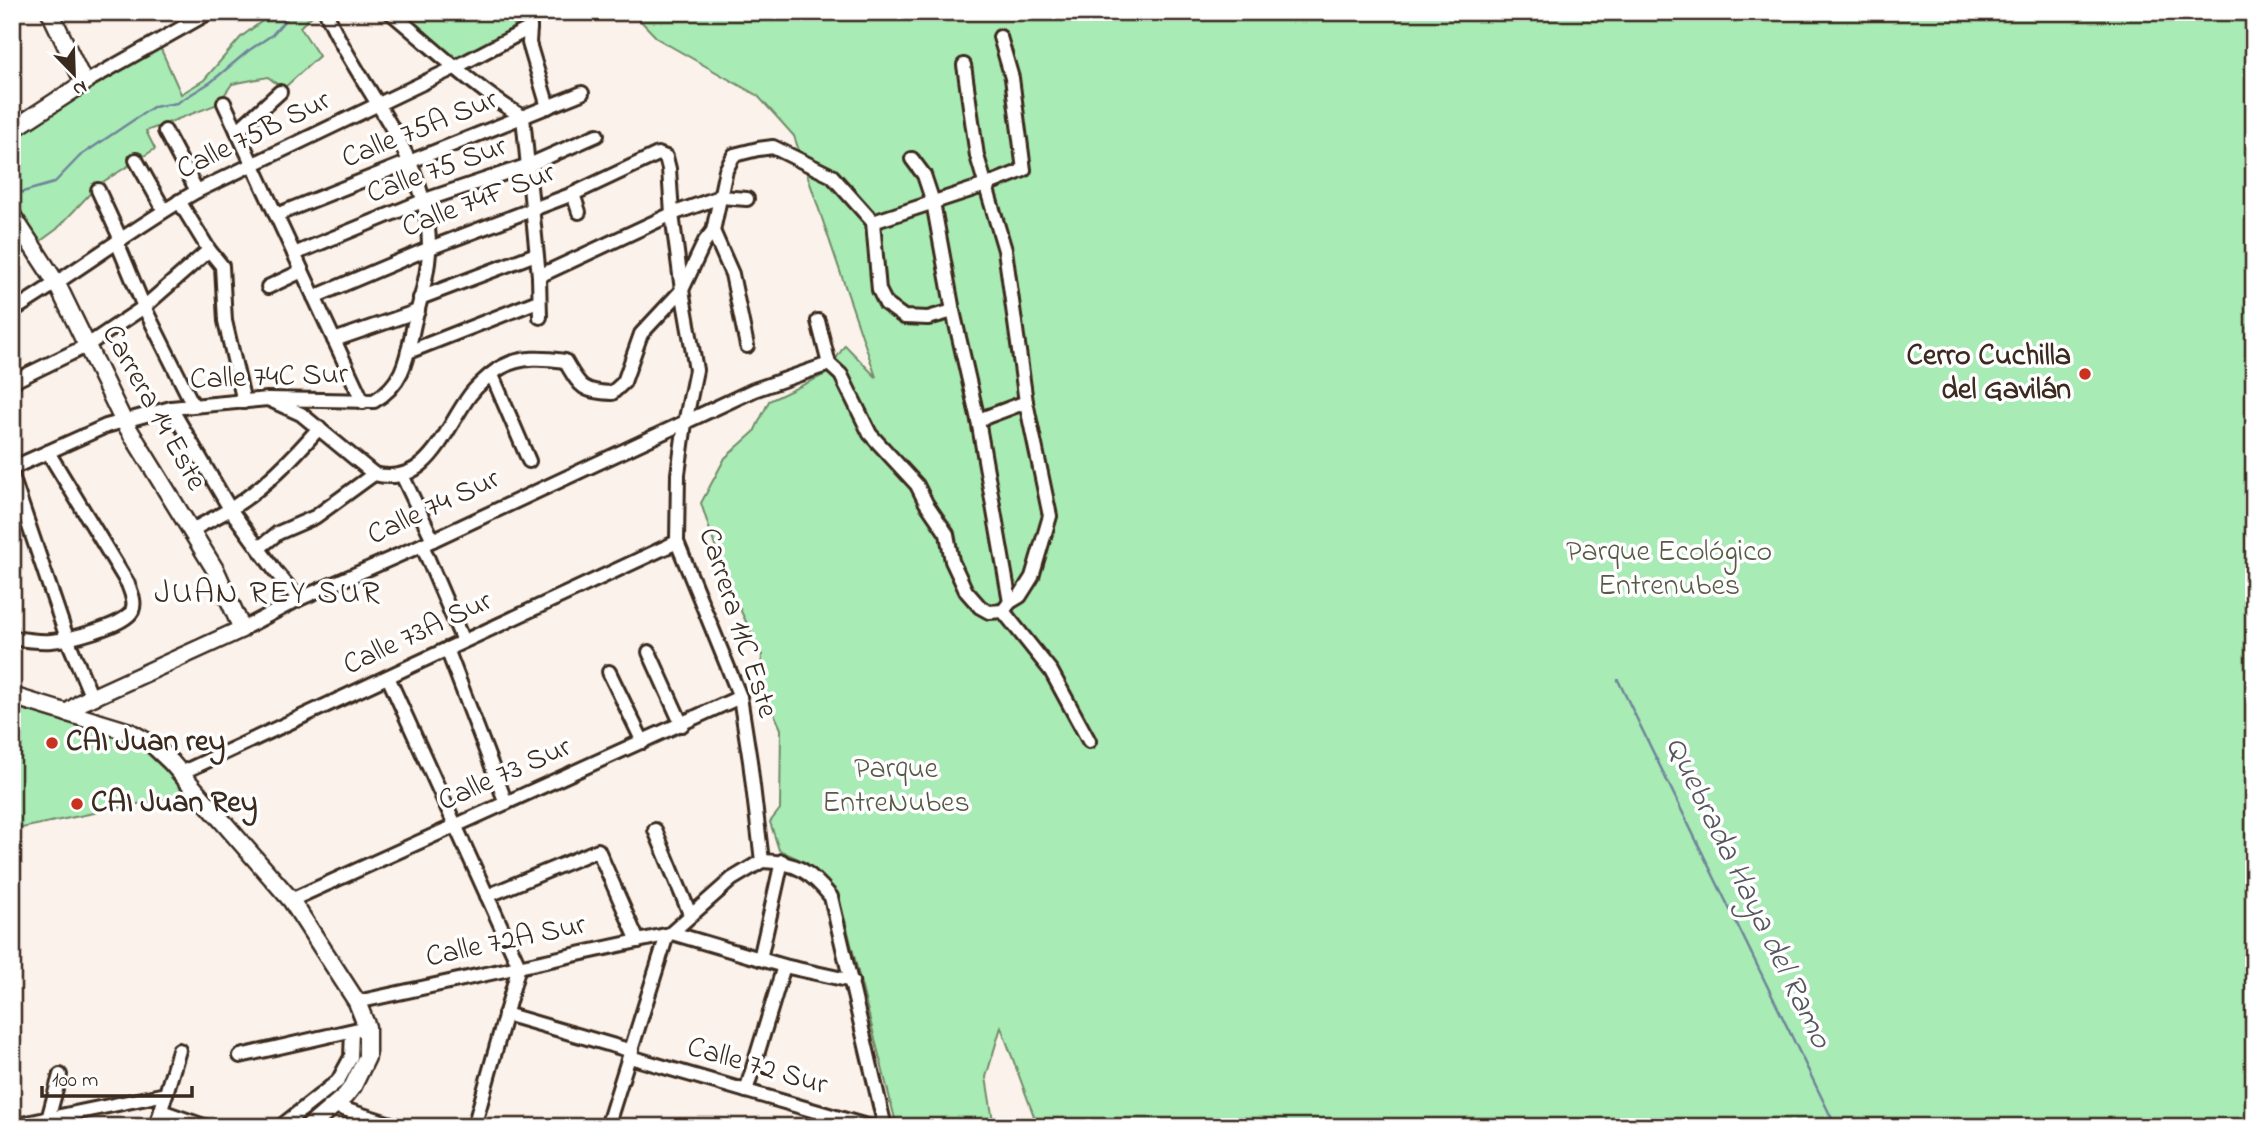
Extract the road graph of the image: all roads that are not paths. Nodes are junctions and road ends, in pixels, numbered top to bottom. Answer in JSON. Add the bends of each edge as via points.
{"nodes":[{"id":1,"x":50,"y":12,"type":"edge"},
{"id":2,"x":210,"y":12,"type":"edge"},
{"id":3,"x":390,"y":12,"type":"edge"},
{"id":4,"x":529,"y":12,"type":"edge"},
{"id":5,"x":332,"y":15,"type":"edge"},
{"id":6,"x":188,"y":18,"type":"edge"},
{"id":7,"x":530,"y":28,"type":"junction"},
{"id":8,"x":1000,"y":37,"type":"dead end"},
{"id":9,"x":964,"y":65,"type":"dead end"},
{"id":10,"x":454,"y":68,"type":"junction"},
{"id":11,"x":84,"y":83,"type":"junction"},
{"id":12,"x":280,"y":92,"type":"dead end"},
{"id":13,"x":583,"y":93,"type":"dead end"},
{"id":14,"x":223,"y":103,"type":"dead end"},
{"id":15,"x":379,"y":104,"type":"junction"},
{"id":16,"x":548,"y":107,"type":"junction"},
{"id":17,"x":523,"y":117,"type":"junction"},
{"id":18,"x":12,"y":130,"type":"edge"},
{"id":19,"x":164,"y":131,"type":"dead end"},
{"id":20,"x":237,"y":131,"type":"junction"},
{"id":21,"x":597,"y":135,"type":"dead end"},
{"id":22,"x":663,"y":154,"type":"joint"},
{"id":23,"x":912,"y":159,"type":"dead end"},
{"id":24,"x":136,"y":160,"type":"dead end"},
{"id":25,"x":410,"y":161,"type":"junction"},
{"id":26,"x":252,"y":164,"type":"junction"},
{"id":27,"x":529,"y":165,"type":"junction"},
{"id":28,"x":986,"y":185,"type":"junction"},
{"id":29,"x":98,"y":190,"type":"dead end"},
{"id":30,"x":197,"y":191,"type":"junction"},
{"id":31,"x":573,"y":194,"type":"junction"},
{"id":32,"x":720,"y":197,"type":"junction"},
{"id":33,"x":747,"y":199,"type":"dead end"},
{"id":34,"x":179,"y":201,"type":"junction"},
{"id":35,"x":425,"y":201,"type":"junction"},
{"id":36,"x":933,"y":202,"type":"junction"},
{"id":37,"x":532,"y":208,"type":"junction"},
{"id":38,"x":164,"y":210,"type":"junction"},
{"id":39,"x":579,"y":212,"type":"dead end"},
{"id":40,"x":672,"y":214,"type":"junction"},
{"id":41,"x":12,"y":215,"type":"edge"},
{"id":42,"x":276,"y":215,"type":"junction"},
{"id":43,"x":873,"y":222,"type":"junction"},
{"id":44,"x":713,"y":231,"type":"junction"},
{"id":45,"x":119,"y":241,"type":"junction"},
{"id":46,"x":430,"y":248,"type":"junction"},
{"id":47,"x":209,"y":250,"type":"junction"},
{"id":48,"x":294,"y":254,"type":"junction"},
{"id":49,"x":536,"y":254,"type":"junction"},
{"id":50,"x":302,"y":271,"type":"junction"},
{"id":51,"x":539,"y":276,"type":"junction"},
{"id":52,"x":57,"y":284,"type":"junction"},
{"id":53,"x":268,"y":287,"type":"dead end"},
{"id":54,"x":682,"y":290,"type":"junction"},
{"id":55,"x":314,"y":297,"type":"junction"},
{"id":56,"x":538,"y":301,"type":"junction"},
{"id":57,"x":419,"y":304,"type":"junction"},
{"id":58,"x":144,"y":307,"type":"junction"},
{"id":59,"x":12,"y":311,"type":"edge"},
{"id":60,"x":953,"y":311,"type":"junction"},
{"id":61,"x":540,"y":317,"type":"dead end"},
{"id":62,"x":818,"y":321,"type":"dead end"},
{"id":63,"x":334,"y":340,"type":"junction"},
{"id":64,"x":86,"y":346,"type":"junction"},
{"id":65,"x":747,"y":346,"type":"dead end"},
{"id":66,"x":408,"y":352,"type":"junction"},
{"id":67,"x":829,"y":364,"type":"junction"},
{"id":68,"x":492,"y":375,"type":"junction"},
{"id":69,"x":12,"y":382,"type":"edge"},
{"id":70,"x":268,"y":400,"type":"junction"},
{"id":71,"x":244,"y":402,"type":"junction"},
{"id":72,"x":363,"y":402,"type":"junction"},
{"id":73,"x":1026,"y":402,"type":"junction"},
{"id":74,"x":193,"y":405,"type":"junction"},
{"id":75,"x":171,"y":408,"type":"junction"},
{"id":76,"x":978,"y":419,"type":"junction"},
{"id":77,"x":123,"y":420,"type":"junction"},
{"id":78,"x":685,"y":422,"type":"junction"},
{"id":79,"x":319,"y":428,"type":"junction"},
{"id":80,"x":48,"y":452,"type":"junction"},
{"id":81,"x":529,"y":461,"type":"dead end"},
{"id":82,"x":12,"y":468,"type":"edge"},
{"id":83,"x":374,"y":474,"type":"junction"},
{"id":84,"x":402,"y":475,"type":"junction"},
{"id":85,"x":12,"y":476,"type":"edge"},
{"id":86,"x":230,"y":509,"type":"junction"},
{"id":87,"x":190,"y":531,"type":"junction"},
{"id":88,"x":428,"y":542,"type":"junction"},
{"id":89,"x":677,"y":542,"type":"junction"},
{"id":90,"x":259,"y":548,"type":"junction"},
{"id":91,"x":299,"y":599,"type":"junction"},
{"id":92,"x":1007,"y":606,"type":"junction"},
{"id":93,"x":242,"y":629,"type":"junction"},
{"id":94,"x":12,"y":638,"type":"edge"},
{"id":95,"x":67,"y":638,"type":"junction"},
{"id":96,"x":463,"y":642,"type":"junction"},
{"id":97,"x":447,"y":649,"type":"junction"},
{"id":98,"x":649,"y":652,"type":"dead end"},
{"id":99,"x":609,"y":672,"type":"dead end"},
{"id":100,"x":388,"y":677,"type":"junction"},
{"id":101,"x":12,"y":696,"type":"edge"},
{"id":102,"x":740,"y":697,"type":"junction"},
{"id":103,"x":92,"y":698,"type":"junction"},
{"id":104,"x":67,"y":713,"type":"junction"},
{"id":105,"x":682,"y":725,"type":"junction"},
{"id":106,"x":1089,"y":741,"type":"dead end"},
{"id":107,"x":643,"y":742,"type":"junction"},
{"id":108,"x":181,"y":773,"type":"junction"},
{"id":109,"x":506,"y":803,"type":"junction"},
{"id":110,"x":455,"y":826,"type":"junction"},
{"id":111,"x":655,"y":830,"type":"dead end"},
{"id":112,"x":762,"y":861,"type":"junction"},
{"id":113,"x":782,"y":862,"type":"junction"},
{"id":114,"x":487,"y":896,"type":"junction"},
{"id":115,"x":291,"y":900,"type":"junction"},
{"id":116,"x":690,"y":914,"type":"junction"},
{"id":117,"x":669,"y":934,"type":"junction"},
{"id":118,"x":638,"y":940,"type":"junction"},
{"id":119,"x":760,"y":959,"type":"junction"},
{"id":120,"x":519,"y":966,"type":"junction"},
{"id":121,"x":784,"y":966,"type":"junction"},
{"id":122,"x":852,"y":981,"type":"junction"},
{"id":123,"x":357,"y":1002,"type":"junction"},
{"id":124,"x":505,"y":1014,"type":"junction"},
{"id":125,"x":359,"y":1029,"type":"junction"},
{"id":126,"x":179,"y":1050,"type":"dead end"},
{"id":127,"x":631,"y":1054,"type":"junction"},
{"id":128,"x":240,"y":1056,"type":"dead end"},
{"id":129,"x":60,"y":1075,"type":"dead end"},
{"id":130,"x":746,"y":1091,"type":"junction"},
{"id":131,"x":166,"y":1094,"type":"junction"},
{"id":132,"x":334,"y":1106,"type":"junction"},
{"id":133,"x":160,"y":1111,"type":"junction"},
{"id":134,"x":47,"y":1123,"type":"edge"},
{"id":135,"x":12,"y":1126,"type":"edge"},
{"id":136,"x":156,"y":1127,"type":"edge"},
{"id":137,"x":207,"y":1127,"type":"edge"},
{"id":138,"x":281,"y":1127,"type":"edge"},
{"id":139,"x":309,"y":1127,"type":"edge"},
{"id":140,"x":401,"y":1127,"type":"edge"},
{"id":141,"x":474,"y":1127,"type":"edge"},
{"id":142,"x":607,"y":1127,"type":"edge"},
{"id":143,"x":870,"y":1127,"type":"edge"},
{"id":144,"x":885,"y":1127,"type":"edge"}],
"edges":[{"from":1,"to":11,"type":"street"},
{"from":2,"to":6,"type":"street"},
{"from":3,"to":10,"type":"street"},
{"from":4,"to":7,"type":"street"},
{"from":5,"to":15,"type":"street","via":[[348,56]]},
{"from":6,"to":11,"type":"street"},
{"from":7,"to":10,"type":"street","name":"Calle 75B Sur"},
{"from":7,"to":16,"type":"street","via":[[528,43]]},
{"from":8,"to":28,"type":"street","via":[[1012,78],[1024,170]]},
{"from":9,"to":28,"type":"street","via":[[977,156]]},
{"from":10,"to":15,"type":"street","name":"Calle 75B Sur"},
{"from":10,"to":17,"type":"street"},
{"from":11,"to":18,"type":"street"},
{"from":12,"to":20,"type":"street"},
{"from":13,"to":16,"type":"street","name":"Calle 75A Sur"},
{"from":14,"to":20,"type":"street"},
{"from":15,"to":25,"type":"street"},
{"from":15,"to":26,"type":"street","name":"Calle 75B Sur"},
{"from":16,"to":17,"type":"street","name":"Calle 75A Sur"},
{"from":17,"to":25,"type":"street","name":"Calle 75A Sur"},
{"from":17,"to":27,"type":"street"},
{"from":19,"to":30,"type":"street"},
{"from":20,"to":26,"type":"street"},
{"from":21,"to":27,"type":"street","name":"Calle 75 Sur"},
{"from":22,"to":31,"type":"street","name":"Calle 74F Sur"},
{"from":22,"to":40,"type":"street","name":"Carrera 11C Este","via":[[669,169]]},
{"from":23,"to":36,"type":"street","via":[[924,175]]},
{"from":24,"to":38,"type":"street"},
{"from":25,"to":35,"type":"street"},
{"from":25,"to":42,"type":"street","name":"Calle 75A Sur"},
{"from":26,"to":30,"type":"street","name":"Calle 75B Sur"},
{"from":26,"to":42,"type":"street"},
{"from":27,"to":35,"type":"street","name":"Calle 75 Sur"},
{"from":27,"to":37,"type":"street"},
{"from":28,"to":36,"type":"street"},
{"from":28,"to":73,"type":"street","via":[[1005,250]]},
{"from":29,"to":45,"type":"street"},
{"from":30,"to":34,"type":"street","name":"Calle 75B Sur"},
{"from":31,"to":37,"type":"street","name":"Calle 74F Sur"},
{"from":31,"to":39,"type":"street"},
{"from":32,"to":33,"type":"street"},
{"from":32,"to":40,"type":"street"},
{"from":32,"to":43,"type":"street","via":[[734,155],[773,147],[832,176]]},
{"from":32,"to":44,"type":"street"},
{"from":34,"to":38,"type":"street","name":"Calle 75B Sur"},
{"from":34,"to":47,"type":"street"},
{"from":35,"to":46,"type":"street"},
{"from":35,"to":48,"type":"street","name":"Calle 75 Sur"},
{"from":36,"to":43,"type":"street"},
{"from":36,"to":60,"type":"street"},
{"from":37,"to":46,"type":"street","name":"Calle 74F Sur"},
{"from":37,"to":49,"type":"street"},
{"from":38,"to":45,"type":"street","name":"Calle 75B Sur"},
{"from":40,"to":51,"type":"street"},
{"from":40,"to":54,"type":"street","name":"Carrera 11C Este"},
{"from":41,"to":52,"type":"street","name":"Carrera 14 Este"},
{"from":42,"to":48,"type":"street"},
{"from":43,"to":60,"type":"street","via":[[879,290],[886,304],[904,317],[929,318]]},
{"from":44,"to":54,"type":"street"},
{"from":44,"to":65,"type":"street","via":[[732,274]]},
{"from":45,"to":52,"type":"street","name":"Calle 75B Sur"},
{"from":45,"to":58,"type":"street"},
{"from":46,"to":55,"type":"street","name":"Calle 74F Sur"},
{"from":46,"to":57,"type":"street"},
{"from":47,"to":58,"type":"street"},
{"from":47,"to":71,"type":"street","via":[[222,266],[225,321]]},
{"from":48,"to":50,"type":"street"},
{"from":49,"to":51,"type":"street"},
{"from":49,"to":57,"type":"street","name":"Calle 74C Sur"},
{"from":50,"to":53,"type":"street"},
{"from":50,"to":55,"type":"street"},
{"from":51,"to":56,"type":"street"},
{"from":52,"to":59,"type":"street","name":"Calle 75B Sur"},
{"from":52,"to":64,"type":"street","name":"Carrera 14 Este"},
{"from":54,"to":68,"type":"street","via":[[641,334],[624,382],[612,393],[593,392],[578,383],[565,361],[535,357],[502,366]]},
{"from":54,"to":78,"type":"street","name":"Carrera 11C Este","via":[[696,370]]},
{"from":55,"to":63,"type":"street"},
{"from":56,"to":61,"type":"street"},
{"from":56,"to":66,"type":"street"},
{"from":57,"to":63,"type":"street","name":"Calle 74C Sur"},
{"from":57,"to":66,"type":"street"},
{"from":58,"to":64,"type":"street"},
{"from":58,"to":74,"type":"street"},
{"from":60,"to":76,"type":"street"},
{"from":62,"to":67,"type":"street"},
{"from":63,"to":72,"type":"street"},
{"from":64,"to":69,"type":"street"},
{"from":64,"to":77,"type":"street","name":"Carrera 14 Este"},
{"from":66,"to":72,"type":"street","name":"Calle 74C Sur","via":[[402,375],[385,395]]},
{"from":67,"to":78,"type":"street","name":"Calle 74 Sur","via":[[754,390]]},
{"from":67,"to":92,"type":"street","via":[[841,375],[870,434],[917,485],[947,534],[952,561],[966,591],[989,612]]},
{"from":68,"to":81,"type":"street"},
{"from":68,"to":84,"type":"street","via":[[471,393],[426,461]]},
{"from":70,"to":71,"type":"street","name":"Calle 74C Sur"},
{"from":70,"to":72,"type":"street","name":"Calle 74C Sur"},
{"from":70,"to":79,"type":"street","via":[[301,414]]},
{"from":71,"to":74,"type":"street","name":"Calle 74C Sur"},
{"from":73,"to":76,"type":"street"},
{"from":73,"to":92,"type":"street","via":[[1049,516],[1032,578]]},
{"from":74,"to":75,"type":"street","name":"Calle 74C Sur"},
{"from":75,"to":77,"type":"street","name":"Calle 74C Sur"},
{"from":75,"to":86,"type":"street"},
{"from":76,"to":92,"type":"street"},
{"from":77,"to":80,"type":"street","name":"Calle 74C Sur"},
{"from":77,"to":87,"type":"street","name":"Carrera 14 Este"},
{"from":78,"to":88,"type":"street","name":"Calle 74 Sur"},
{"from":78,"to":89,"type":"street","name":"Carrera 11C Este","via":[[678,474]]},
{"from":79,"to":83,"type":"street"},
{"from":79,"to":86,"type":"street","via":[[271,479]]},
{"from":80,"to":82,"type":"street","name":"Calle 74C Sur"},
{"from":80,"to":95,"type":"street","via":[[133,598],[134,608],[127,617]]},
{"from":83,"to":84,"type":"street"},
{"from":83,"to":90,"type":"street","via":[[315,517],[278,533]]},
{"from":84,"to":88,"type":"street"},
{"from":85,"to":95,"type":"street"},
{"from":86,"to":87,"type":"street"},
{"from":86,"to":90,"type":"street"},
{"from":87,"to":93,"type":"street","name":"Carrera 14 Este","via":[[216,570]]},
{"from":88,"to":91,"type":"street","name":"Calle 74 Sur"},
{"from":88,"to":96,"type":"street"},
{"from":89,"to":96,"type":"street","name":"Calle 73A Sur"},
{"from":89,"to":102,"type":"street","name":"Carrera 11C Este"},
{"from":90,"to":91,"type":"street"},
{"from":91,"to":93,"type":"street","name":"Calle 74 Sur"},
{"from":92,"to":106,"type":"street","via":[[1051,671]]},
{"from":93,"to":103,"type":"street","name":"Calle 74 Sur"},
{"from":94,"to":95,"type":"street"},
{"from":95,"to":103,"type":"street"},
{"from":96,"to":97,"type":"street","name":"Calle 73A Sur"},
{"from":97,"to":100,"type":"street","name":"Calle 73A Sur"},
{"from":97,"to":109,"type":"street"},
{"from":98,"to":105,"type":"street"},
{"from":99,"to":107,"type":"street"},
{"from":100,"to":108,"type":"street","name":"Calle 73A Sur"},
{"from":100,"to":110,"type":"street"},
{"from":101,"to":104,"type":"street"},
{"from":102,"to":105,"type":"street","name":"Calle 73 Sur"},
{"from":102,"to":112,"type":"street","name":"Carrera 11C Este"},
{"from":103,"to":104,"type":"street","name":"Calle 74 Sur"},
{"from":104,"to":108,"type":"street","via":[[142,738]]},
{"from":105,"to":107,"type":"street","name":"Calle 73 Sur"},
{"from":107,"to":109,"type":"street","name":"Calle 73 Sur"},
{"from":108,"to":115,"type":"street"},
{"from":109,"to":110,"type":"street","name":"Calle 73 Sur"},
{"from":110,"to":114,"type":"street"},
{"from":110,"to":115,"type":"street","name":"Calle 73 Sur"},
{"from":111,"to":116,"type":"street"},
{"from":112,"to":113,"type":"street"},
{"from":112,"to":116,"type":"street","via":[[732,878]]},
{"from":113,"to":119,"type":"street"},
{"from":113,"to":122,"type":"street","via":[[797,866],[831,897]]},
{"from":114,"to":118,"type":"street","via":[[599,851]]},
{"from":114,"to":120,"type":"street"},
{"from":115,"to":123,"type":"street"},
{"from":116,"to":117,"type":"street"},
{"from":117,"to":118,"type":"street","name":"Calle 72A Sur"},
{"from":117,"to":119,"type":"street","name":"Calle 72A Sur"},
{"from":117,"to":127,"type":"street"},
{"from":118,"to":120,"type":"street","name":"Calle 72A Sur"},
{"from":119,"to":121,"type":"street","name":"Calle 72A Sur"},
{"from":120,"to":123,"type":"street","name":"Calle 72A Sur"},
{"from":120,"to":124,"type":"street"},
{"from":121,"to":122,"type":"street","name":"Calle 72A Sur"},
{"from":121,"to":130,"type":"street"},
{"from":122,"to":144,"type":"street"},
{"from":123,"to":125,"type":"street"},
{"from":124,"to":127,"type":"street","name":"Calle 72 Sur"},
{"from":124,"to":141,"type":"street"},
{"from":125,"to":128,"type":"street"},
{"from":125,"to":132,"type":"street","via":[[367,1058],[353,1086]]},
{"from":125,"to":138,"type":"street","via":[[338,1081]]},
{"from":126,"to":131,"type":"street"},
{"from":127,"to":130,"type":"street","name":"Calle 72 Sur"},
{"from":127,"to":142,"type":"street"},
{"from":129,"to":134,"type":"street"},
{"from":130,"to":143,"type":"street","name":"Calle 72 Sur"},
{"from":131,"to":133,"type":"street"},
{"from":131,"to":134,"type":"street"},
{"from":132,"to":139,"type":"street"},
{"from":132,"to":140,"type":"street"},
{"from":133,"to":136,"type":"street"},
{"from":133,"to":137,"type":"street"},
{"from":134,"to":135,"type":"street"}]}
